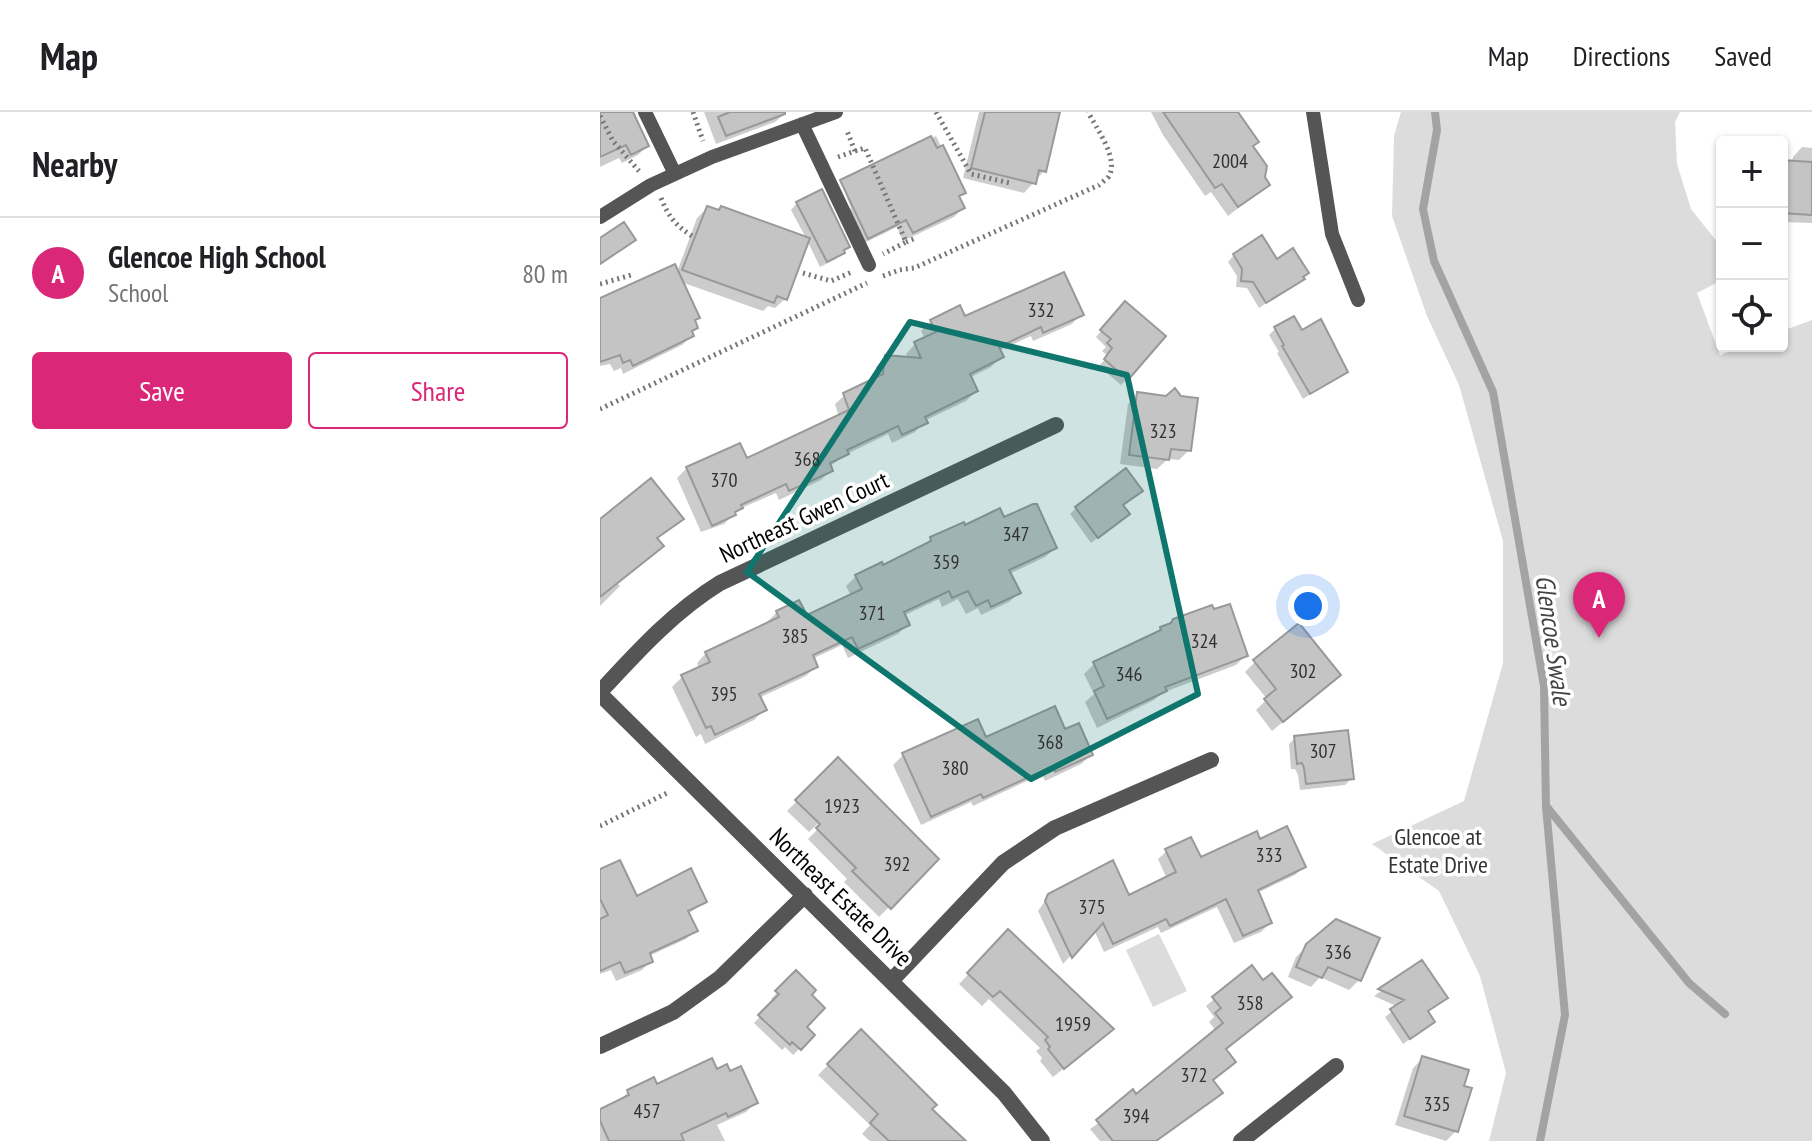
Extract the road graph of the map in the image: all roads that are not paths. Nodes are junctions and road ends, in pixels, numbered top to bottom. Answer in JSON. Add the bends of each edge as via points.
{"nodes":[{"id":1,"x":645,"y":112,"type":"edge"},
{"id":2,"x":836,"y":112,"type":"edge"},
{"id":3,"x":1313,"y":112,"type":"edge"},
{"id":4,"x":802,"y":124,"type":"junction"},
{"id":5,"x":675,"y":174,"type":"junction"},
{"id":6,"x":600,"y":217,"type":"edge"},
{"id":7,"x":869,"y":265,"type":"dead end"},
{"id":8,"x":1358,"y":300,"type":"dead end"},
{"id":9,"x":1056,"y":425,"type":"dead end"},
{"id":10,"x":600,"y":693,"type":"edge"},
{"id":11,"x":1211,"y":760,"type":"dead end"},
{"id":12,"x":805,"y":895,"type":"junction"},
{"id":13,"x":892,"y":980,"type":"junction"},
{"id":14,"x":600,"y":1046,"type":"edge"},
{"id":15,"x":1336,"y":1066,"type":"dead end"},
{"id":16,"x":1042,"y":1141,"type":"edge"},
{"id":17,"x":1241,"y":1141,"type":"edge"}],
"edges":[{"from":1,"to":5,"type":"lane"},
{"from":2,"to":4,"type":"lane"},
{"from":3,"to":8,"type":"lane","via":[[1332,234]]},
{"from":4,"to":5,"type":"lane"},
{"from":4,"to":7,"type":"lane"},
{"from":5,"to":6,"type":"lane"},
{"from":9,"to":10,"type":"street","name":"Northeast Gwen Court","via":[[720,583],[689,602]]},
{"from":10,"to":12,"type":"street","name":"Northeast Estate Drive"},
{"from":11,"to":13,"type":"street","via":[[1055,828],[1003,863]]},
{"from":12,"to":13,"type":"street","name":"Northeast Estate Drive"},
{"from":12,"to":14,"type":"street","via":[[720,978],[673,1012]]},
{"from":13,"to":16,"type":"street","name":"Northeast Estate Drive","via":[[1004,1093]]},
{"from":15,"to":17,"type":"street"}]}
